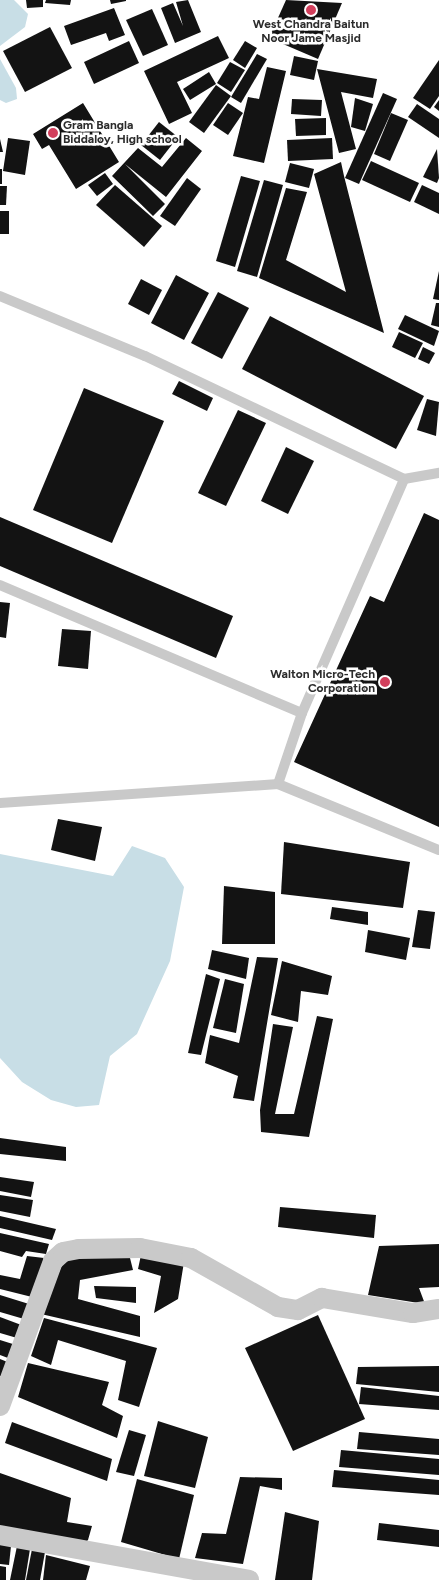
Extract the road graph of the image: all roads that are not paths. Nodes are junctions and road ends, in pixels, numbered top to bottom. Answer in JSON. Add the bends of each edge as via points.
{"nodes":[{"id":1,"x":0,"y":296,"type":"edge"},
{"id":2,"x":439,"y":473,"type":"edge"},
{"id":3,"x":404,"y":479,"type":"junction"},
{"id":4,"x":0,"y":585,"type":"edge"},
{"id":5,"x":302,"y":713,"type":"junction"},
{"id":6,"x":278,"y":784,"type":"junction"},
{"id":7,"x":0,"y":803,"type":"edge"},
{"id":8,"x":439,"y":850,"type":"edge"},
{"id":9,"x":439,"y":1309,"type":"edge"},
{"id":10,"x":0,"y":1406,"type":"edge"},
{"id":11,"x":0,"y":1535,"type":"edge"},
{"id":12,"x":249,"y":1580,"type":"edge"}],
"edges":[{"from":1,"to":3,"type":"lane","via":[[128,348]]},
{"from":2,"to":3,"type":"lane"},
{"from":3,"to":5,"type":"lane"},
{"from":4,"to":5,"type":"lane"},
{"from":5,"to":6,"type":"lane"},
{"from":6,"to":7,"type":"lane"},
{"from":6,"to":8,"type":"lane"},
{"from":9,"to":10,"type":"street","via":[[413,1313],[322,1298],[298,1310],[278,1307],[191,1258],[140,1248],[63,1252],[53,1261]]},
{"from":11,"to":12,"type":"street"}]}
